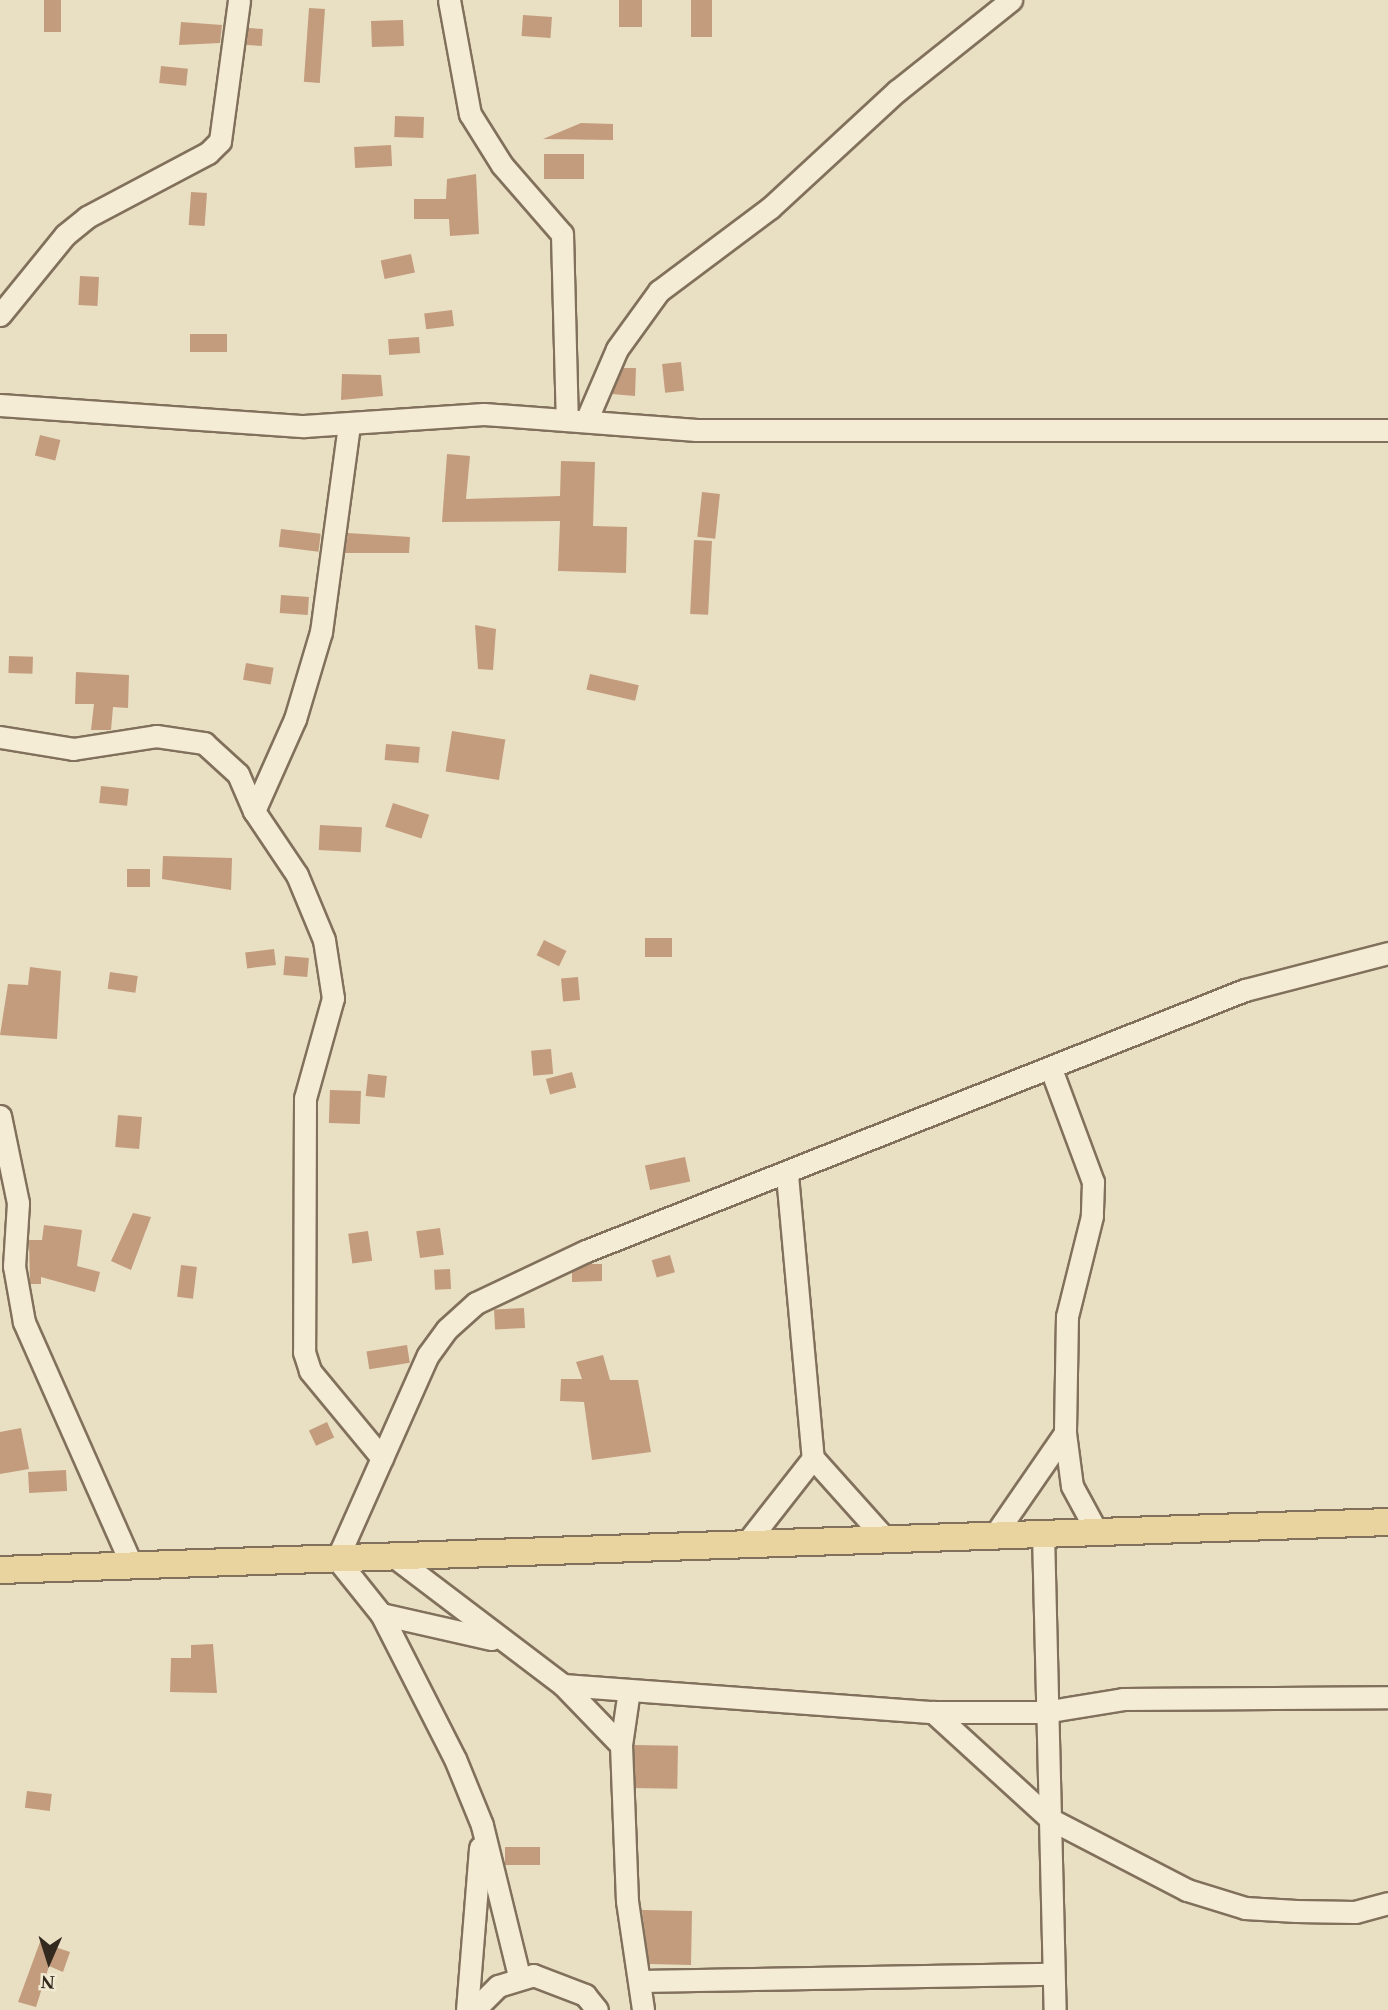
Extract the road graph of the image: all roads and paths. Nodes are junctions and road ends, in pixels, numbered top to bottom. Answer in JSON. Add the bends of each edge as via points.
{"nodes":[{"id":1,"x":239,"y":0,"type":"edge"},
{"id":2,"x":449,"y":0,"type":"edge"},
{"id":3,"x":1011,"y":0,"type":"edge"},
{"id":4,"x":0,"y":315,"type":"edge"},
{"id":5,"x":0,"y":405,"type":"edge"},
{"id":6,"x":577,"y":420,"type":"junction"},
{"id":7,"x":349,"y":424,"type":"junction"},
{"id":8,"x":1388,"y":430,"type":"edge"},
{"id":9,"x":0,"y":737,"type":"edge"},
{"id":10,"x":254,"y":811,"type":"junction"},
{"id":11,"x":1388,"y":953,"type":"edge"},
{"id":12,"x":1051,"y":1069,"type":"junction"},
{"id":13,"x":0,"y":1116,"type":"edge"},
{"id":14,"x":786,"y":1175,"type":"junction"},
{"id":15,"x":1065,"y":1433,"type":"junction"},
{"id":16,"x":382,"y":1458,"type":"junction"},
{"id":17,"x":813,"y":1458,"type":"junction"},
{"id":18,"x":1388,"y":1522,"type":"edge"},
{"id":19,"x":1097,"y":1532,"type":"junction"},
{"id":20,"x":996,"y":1533,"type":"junction"},
{"id":21,"x":1043,"y":1533,"type":"junction"},
{"id":22,"x":884,"y":1537,"type":"junction"},
{"id":23,"x":748,"y":1541,"type":"junction"},
{"id":24,"x":337,"y":1559,"type":"junction"},
{"id":25,"x":397,"y":1559,"type":"junction"},
{"id":26,"x":131,"y":1566,"type":"junction"},
{"id":27,"x":0,"y":1570,"type":"edge"},
{"id":28,"x":381,"y":1614,"type":"junction"},
{"id":29,"x":507,"y":1642,"type":"junction"},
{"id":30,"x":563,"y":1685,"type":"junction"},
{"id":31,"x":629,"y":1690,"type":"junction"},
{"id":32,"x":1388,"y":1697,"type":"edge"},
{"id":33,"x":933,"y":1712,"type":"junction"},
{"id":34,"x":1044,"y":1712,"type":"junction"},
{"id":35,"x":621,"y":1745,"type":"junction"},
{"id":36,"x":1050,"y":1819,"type":"junction"},
{"id":37,"x":481,"y":1825,"type":"junction"},
{"id":38,"x":1388,"y":1903,"type":"edge"},
{"id":39,"x":1052,"y":1974,"type":"junction"},
{"id":40,"x":519,"y":1976,"type":"junction"},
{"id":41,"x":640,"y":1981,"type":"junction"},
{"id":42,"x":467,"y":2010,"type":"edge"},
{"id":43,"x":474,"y":2010,"type":"edge"},
{"id":44,"x":597,"y":2010,"type":"edge"},
{"id":45,"x":643,"y":2010,"type":"edge"},
{"id":46,"x":1055,"y":2010,"type":"edge"}],
"edges":[{"from":1,"to":4,"type":"street","via":[[220,141],[65,235]]},
{"from":2,"to":6,"type":"street","via":[[470,114],[502,165],[562,234]]},
{"from":3,"to":6,"type":"street","via":[[897,91],[770,208],[659,291],[617,349]]},
{"from":5,"to":7,"type":"street"},
{"from":6,"to":7,"type":"street","via":[[484,414]]},
{"from":6,"to":8,"type":"street","via":[[696,430]]},
{"from":7,"to":10,"type":"street","via":[[321,632],[295,719]]},
{"from":9,"to":10,"type":"street","via":[[73,750],[156,736],[204,743],[239,774]]},
{"from":10,"to":16,"type":"street","via":[[297,875],[331,971],[328,1029],[305,1098],[299,1309],[304,1352],[310,1371]]},
{"from":11,"to":12,"type":"street","via":[[1244,990]]},
{"from":12,"to":14,"type":"street"},
{"from":12,"to":15,"type":"street","via":[[1093,1182],[1092,1216],[1067,1316]]},
{"from":13,"to":26,"type":"street","via":[[18,1203],[14,1266],[24,1322]]},
{"from":14,"to":16,"type":"street","via":[[586,1251],[476,1303],[428,1355]]},
{"from":14,"to":17,"type":"street"},
{"from":15,"to":19,"type":"street","via":[[1072,1486]]},
{"from":15,"to":20,"type":"street"},
{"from":16,"to":24,"type":"street"},
{"from":17,"to":22,"type":"street"},
{"from":17,"to":23,"type":"street"},
{"from":18,"to":19,"type":"main road"},
{"from":19,"to":21,"type":"main road"},
{"from":20,"to":21,"type":"main road"},
{"from":20,"to":22,"type":"main road"},
{"from":21,"to":34,"type":"street"},
{"from":22,"to":23,"type":"main road"},
{"from":23,"to":25,"type":"main road"},
{"from":24,"to":25,"type":"main road"},
{"from":24,"to":26,"type":"main road"},
{"from":24,"to":28,"type":"street"},
{"from":25,"to":29,"type":"street"},
{"from":26,"to":27,"type":"main road"},
{"from":28,"to":29,"type":"street"},
{"from":28,"to":37,"type":"street","via":[[456,1759]]},
{"from":29,"to":30,"type":"street"},
{"from":30,"to":31,"type":"street"},
{"from":30,"to":35,"type":"street"},
{"from":31,"to":33,"type":"street"},
{"from":31,"to":35,"type":"street"},
{"from":32,"to":34,"type":"street","via":[[1123,1699]]},
{"from":33,"to":34,"type":"street"},
{"from":33,"to":36,"type":"street"},
{"from":34,"to":36,"type":"street"},
{"from":35,"to":41,"type":"street","via":[[627,1901]]},
{"from":36,"to":38,"type":"street","via":[[1220,1902],[1337,1913]]},
{"from":36,"to":39,"type":"street"},
{"from":37,"to":40,"type":"street"},
{"from":37,"to":42,"type":"street"},
{"from":39,"to":41,"type":"street"},
{"from":39,"to":46,"type":"street"},
{"from":40,"to":43,"type":"street"},
{"from":40,"to":44,"type":"street","via":[[557,1981],[585,1995]]},
{"from":41,"to":45,"type":"street"}]}
